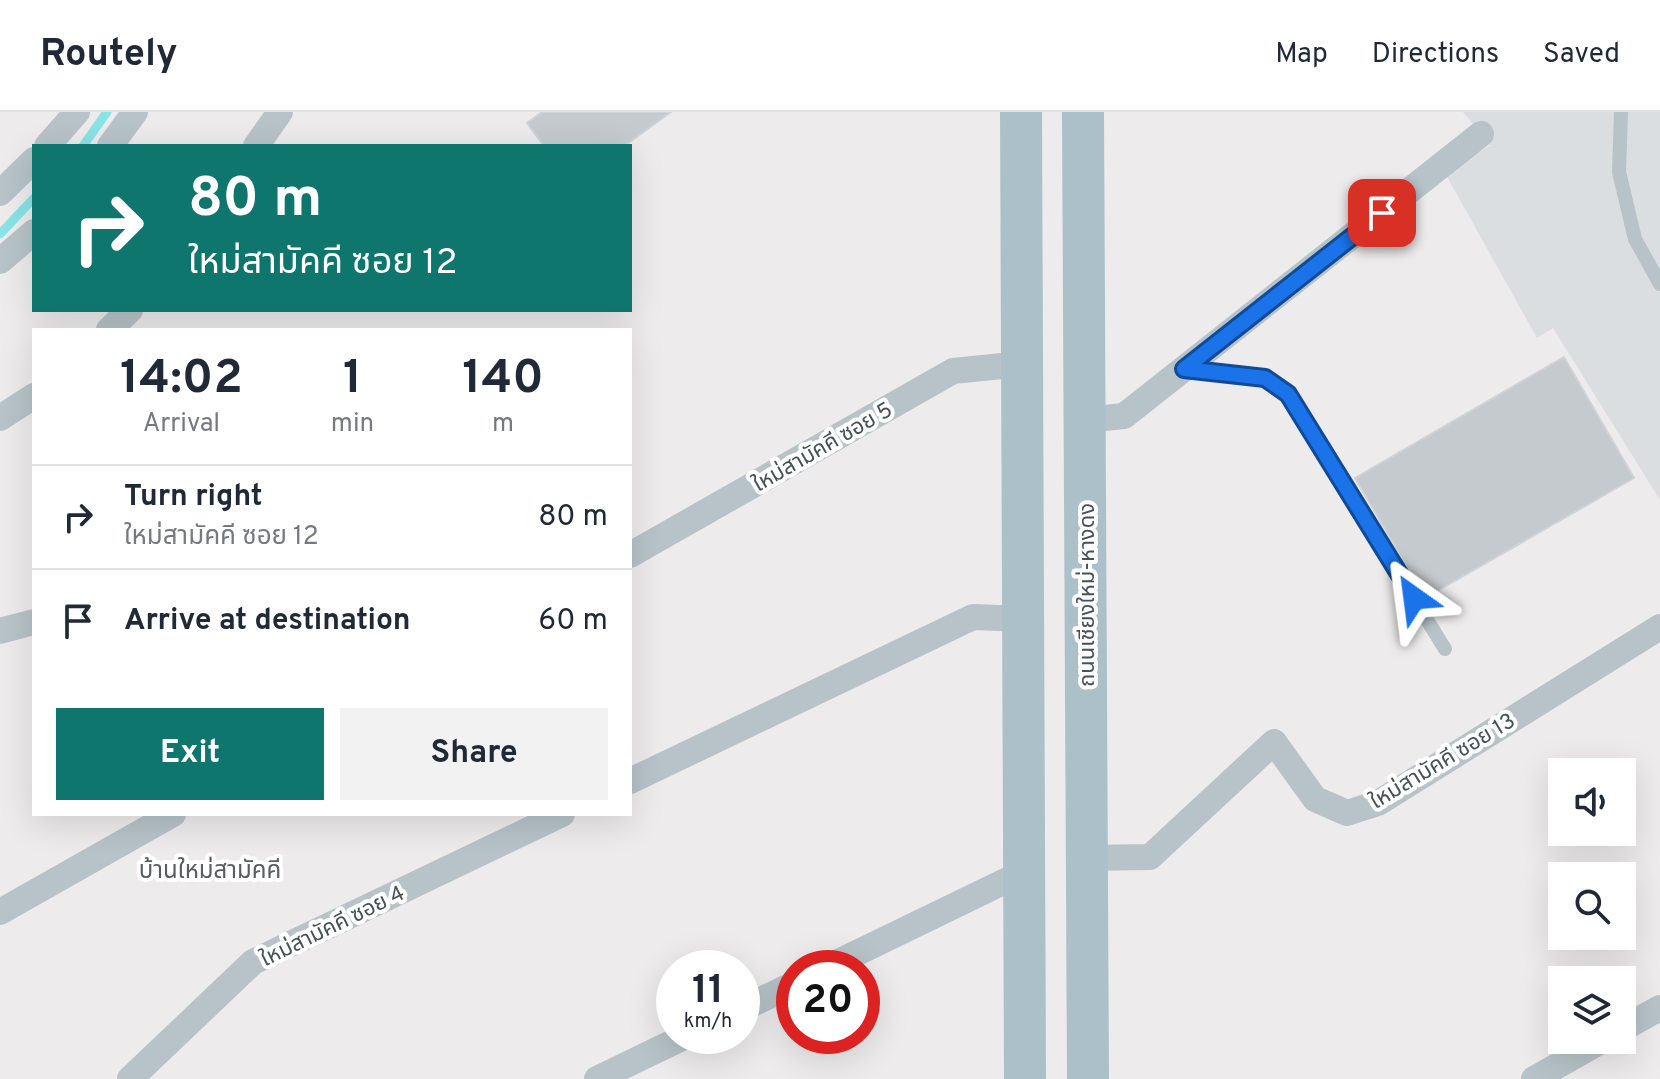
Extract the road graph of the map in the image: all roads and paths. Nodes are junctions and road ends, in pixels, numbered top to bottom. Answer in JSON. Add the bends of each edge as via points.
{"nodes":[{"id":1,"x":77,"y":112,"type":"edge"},
{"id":2,"x":135,"y":112,"type":"edge"},
{"id":3,"x":280,"y":112,"type":"edge"},
{"id":4,"x":1021,"y":112,"type":"edge"},
{"id":5,"x":1083,"y":112,"type":"edge"},
{"id":6,"x":1621,"y":112,"type":"edge"},
{"id":7,"x":1481,"y":134,"type":"dead end"},
{"id":8,"x":49,"y":144,"type":"edge"},
{"id":9,"x":111,"y":144,"type":"edge"},
{"id":10,"x":257,"y":144,"type":"edge"},
{"id":11,"x":32,"y":162,"type":"edge"},
{"id":12,"x":0,"y":193,"type":"edge"},
{"id":13,"x":32,"y":234,"type":"edge"},
{"id":14,"x":0,"y":261,"type":"edge"},
{"id":15,"x":1660,"y":284,"type":"edge"},
{"id":16,"x":128,"y":312,"type":"edge"},
{"id":17,"x":111,"y":328,"type":"edge"},
{"id":18,"x":1022,"y":364,"type":"junction"},
{"id":19,"x":1184,"y":369,"type":"junction"},
{"id":20,"x":32,"y":398,"type":"edge"},
{"id":21,"x":0,"y":418,"type":"edge"},
{"id":22,"x":1085,"y":420,"type":"junction"},
{"id":23,"x":632,"y":554,"type":"edge"},
{"id":24,"x":1023,"y":619,"type":"junction"},
{"id":25,"x":32,"y":623,"type":"edge"},
{"id":26,"x":1660,"y":627,"type":"edge"},
{"id":27,"x":0,"y":631,"type":"edge"},
{"id":28,"x":1445,"y":649,"type":"dead end"},
{"id":29,"x":632,"y":780,"type":"edge"},
{"id":30,"x":169,"y":816,"type":"edge"},
{"id":31,"x":558,"y":816,"type":"edge"},
{"id":32,"x":1087,"y":858,"type":"junction"},
{"id":33,"x":1024,"y":872,"type":"junction"},
{"id":34,"x":0,"y":912,"type":"edge"},
{"id":35,"x":863,"y":950,"type":"edge"},
{"id":36,"x":1660,"y":1008,"type":"edge"},
{"id":37,"x":1636,"y":1021,"type":"edge"},
{"id":38,"x":656,"y":1050,"type":"edge"},
{"id":39,"x":1578,"y":1054,"type":"edge"},
{"id":40,"x":130,"y":1079,"type":"edge"},
{"id":41,"x":597,"y":1079,"type":"edge"},
{"id":42,"x":1025,"y":1079,"type":"edge"},
{"id":43,"x":1088,"y":1079,"type":"edge"},
{"id":44,"x":1534,"y":1079,"type":"edge"}],
"edges":[{"from":1,"to":8,"type":"street"},
{"from":2,"to":9,"type":"street"},
{"from":3,"to":10,"type":"street"},
{"from":4,"to":18,"type":"main road"},
{"from":5,"to":22,"type":"main road","name":"ถนนเชียงใหม่-หางดง"},
{"from":6,"to":15,"type":"lane","via":[[1619,172],[1625,199],[1635,239]]},
{"from":7,"to":19,"type":"street"},
{"from":11,"to":12,"type":"street"},
{"from":13,"to":14,"type":"street"},
{"from":16,"to":17,"type":"street"},
{"from":18,"to":23,"type":"street","name":"ใหม่สามัคคี ซอย 5","via":[[953,371]]},
{"from":18,"to":24,"type":"main road"},
{"from":19,"to":22,"type":"street","via":[[1124,416]]},
{"from":19,"to":28,"type":"lane","via":[[1265,378],[1288,394]]},
{"from":20,"to":21,"type":"street"},
{"from":22,"to":32,"type":"main road","name":"ถนนเชียงใหม่-หางดง"},
{"from":24,"to":29,"type":"street","via":[[973,617]]},
{"from":24,"to":33,"type":"main road"},
{"from":25,"to":27,"type":"street"},
{"from":26,"to":32,"type":"street","name":"ใหม่สามัคคี ซอย 13","via":[[1378,803],[1347,813],[1315,799],[1274,742],[1150,857]]},
{"from":30,"to":34,"type":"street"},
{"from":31,"to":40,"type":"street","name":"ใหม่สามัคคี ซอย 4","via":[[253,962]]},
{"from":32,"to":43,"type":"main road","name":"ถนนเชียงใหม่-หางดง"},
{"from":33,"to":35,"type":"street"},
{"from":33,"to":42,"type":"main road"},
{"from":36,"to":37,"type":"street"},
{"from":38,"to":41,"type":"street"},
{"from":39,"to":44,"type":"street"}]}
